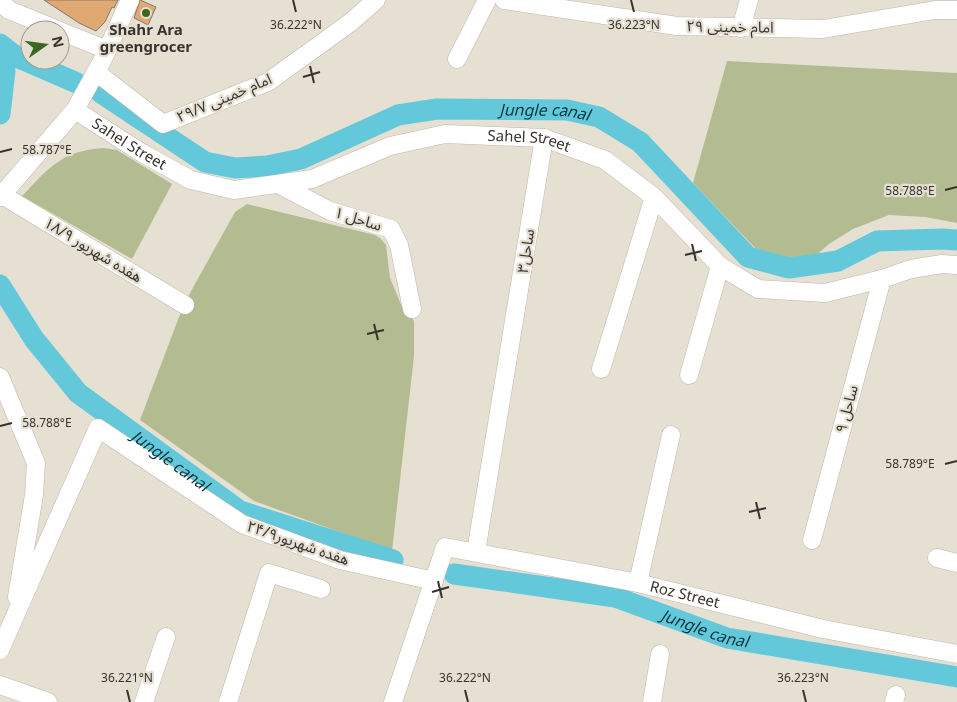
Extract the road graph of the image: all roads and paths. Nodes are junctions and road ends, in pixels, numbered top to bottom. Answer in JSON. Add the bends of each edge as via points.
{"nodes":[{"id":1,"x":130,"y":0,"type":"edge"},
{"id":2,"x":376,"y":0,"type":"edge"},
{"id":3,"x":487,"y":0,"type":"edge"},
{"id":4,"x":504,"y":0,"type":"edge"},
{"id":5,"x":749,"y":0,"type":"edge"},
{"id":6,"x":0,"y":2,"type":"edge"},
{"id":7,"x":21,"y":8,"type":"edge"},
{"id":8,"x":957,"y":10,"type":"edge"},
{"id":9,"x":42,"y":20,"type":"edge"},
{"id":10,"x":741,"y":28,"type":"junction"},
{"id":11,"x":70,"y":35,"type":"edge"},
{"id":12,"x":107,"y":50,"type":"junction"},
{"id":13,"x":457,"y":58,"type":"dead end"},
{"id":14,"x":96,"y":72,"type":"junction"},
{"id":15,"x":75,"y":110,"type":"junction"},
{"id":16,"x":544,"y":138,"type":"junction"},
{"id":17,"x":278,"y":184,"type":"junction"},
{"id":18,"x":1,"y":196,"type":"edge"},
{"id":19,"x":654,"y":198,"type":"junction"},
{"id":20,"x":957,"y":265,"type":"edge"},
{"id":21,"x":720,"y":266,"type":"junction"},
{"id":22,"x":882,"y":279,"type":"junction"},
{"id":23,"x":185,"y":305,"type":"dead end"},
{"id":24,"x":412,"y":309,"type":"dead end"},
{"id":25,"x":601,"y":369,"type":"dead end"},
{"id":26,"x":689,"y":375,"type":"dead end"},
{"id":27,"x":0,"y":377,"type":"edge"},
{"id":28,"x":671,"y":435,"type":"dead end"},
{"id":29,"x":812,"y":540,"type":"dead end"},
{"id":30,"x":476,"y":552,"type":"junction"},
{"id":31,"x":937,"y":558,"type":"dead end"},
{"id":32,"x":957,"y":562,"type":"edge"},
{"id":33,"x":434,"y":581,"type":"junction"},
{"id":34,"x":638,"y":583,"type":"junction"},
{"id":35,"x":321,"y":589,"type":"dead end"},
{"id":36,"x":12,"y":622,"type":"junction"},
{"id":37,"x":166,"y":638,"type":"dead end"},
{"id":38,"x":0,"y":650,"type":"edge"},
{"id":39,"x":660,"y":654,"type":"dead end"},
{"id":40,"x":957,"y":654,"type":"edge"},
{"id":41,"x":0,"y":685,"type":"edge"},
{"id":42,"x":48,"y":702,"type":"edge"},
{"id":43,"x":144,"y":702,"type":"edge"},
{"id":44,"x":228,"y":702,"type":"edge"},
{"id":45,"x":393,"y":702,"type":"edge"},
{"id":46,"x":652,"y":702,"type":"edge"}],
"edges":[{"from":1,"to":12,"type":"street"},
{"from":2,"to":14,"type":"street","name":"امام خمینی ۲۹/۷","via":[[268,82],[163,124]]},
{"from":3,"to":13,"type":"street"},
{"from":4,"to":10,"type":"street","name":"امام خمینی ۲۹","via":[[677,26]]},
{"from":5,"to":10,"type":"street"},
{"from":6,"to":7,"type":"street","via":[[9,10]]},
{"from":7,"to":9,"type":"street"},
{"from":8,"to":10,"type":"street","name":"امام خمینی ۲۹","via":[[935,10],[823,29]]},
{"from":11,"to":12,"type":"street"},
{"from":12,"to":14,"type":"street"},
{"from":14,"to":15,"type":"street"},
{"from":15,"to":17,"type":"street","name":"Sahel Street","via":[[142,153],[192,180],[234,190]]},
{"from":15,"to":18,"type":"street"},
{"from":16,"to":17,"type":"street","name":"Sahel Street","via":[[445,134],[390,146],[312,179]]},
{"from":16,"to":19,"type":"street","name":"Sahel Street","via":[[606,160]]},
{"from":16,"to":30,"type":"street","name":"ساحل۳"},
{"from":17,"to":24,"type":"street","name":"ساحل ۱","via":[[330,211],[391,229],[399,245]]},
{"from":18,"to":23,"type":"street","name":"هفده شهریور ۱۸/۹"},
{"from":19,"to":21,"type":"street","name":"Sahel Street"},
{"from":19,"to":25,"type":"street"},
{"from":20,"to":22,"type":"street","name":"Sahel Street","via":[[911,269]]},
{"from":21,"to":22,"type":"street","name":"Sahel Street","via":[[758,289],[825,293]]},
{"from":21,"to":26,"type":"street"},
{"from":22,"to":29,"type":"street","name":"ساحل ۹"},
{"from":27,"to":36,"type":"street","via":[[36,463],[34,495]]},
{"from":28,"to":34,"type":"street"},
{"from":30,"to":33,"type":"street","name":"Roz Street","via":[[445,548]]},
{"from":30,"to":34,"type":"street","name":"Roz Street"},
{"from":31,"to":32,"type":"street"},
{"from":33,"to":36,"type":"street","name":"هفده شهریور۲۴/۹","via":[[340,560],[242,524],[98,428]]},
{"from":33,"to":45,"type":"street"},
{"from":34,"to":40,"type":"street","name":"Roz Street","via":[[823,629]]},
{"from":35,"to":44,"type":"street","via":[[270,573]]},
{"from":36,"to":38,"type":"street"},
{"from":37,"to":43,"type":"street"},
{"from":39,"to":46,"type":"street"},
{"from":41,"to":42,"type":"street"}]}
